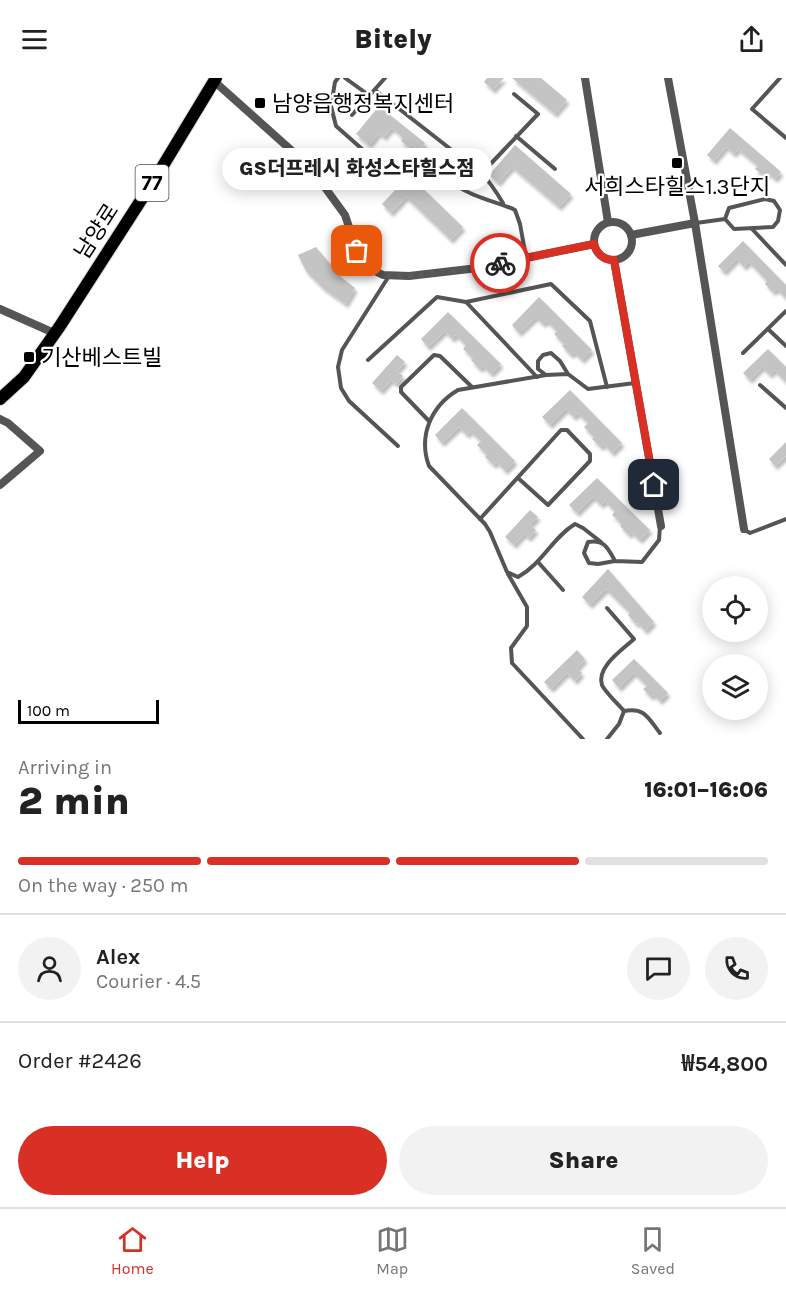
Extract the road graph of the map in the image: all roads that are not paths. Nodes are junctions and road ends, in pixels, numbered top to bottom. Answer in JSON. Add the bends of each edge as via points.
{"nodes":[{"id":1,"x":338,"y":78,"type":"edge"},
{"id":2,"x":345,"y":78,"type":"edge"},
{"id":3,"x":385,"y":78,"type":"edge"},
{"id":4,"x":585,"y":78,"type":"edge"},
{"id":5,"x":668,"y":78,"type":"edge"},
{"id":6,"x":780,"y":78,"type":"edge"},
{"id":7,"x":215,"y":80,"type":"edge"},
{"id":8,"x":375,"y":90,"type":"junction"},
{"id":9,"x":514,"y":94,"type":"dead end"},
{"id":10,"x":370,"y":96,"type":"junction"},
{"id":11,"x":352,"y":115,"type":"dead end"},
{"id":12,"x":516,"y":136,"type":"junction"},
{"id":13,"x":786,"y":138,"type":"edge"},
{"id":14,"x":462,"y":159,"type":"junction"},
{"id":15,"x":450,"y":161,"type":"junction"},
{"id":16,"x":555,"y":169,"type":"dead end"},
{"id":17,"x":481,"y":174,"type":"junction"},
{"id":18,"x":503,"y":203,"type":"junction"},
{"id":19,"x":725,"y":219,"type":"junction"},
{"id":20,"x":608,"y":222,"type":"junction"},
{"id":21,"x":695,"y":223,"type":"junction"},
{"id":22,"x":751,"y":228,"type":"junction"},
{"id":23,"x":631,"y":235,"type":"junction"},
{"id":24,"x":594,"y":244,"type":"junction"},
{"id":25,"x":526,"y":258,"type":"junction"},
{"id":26,"x":614,"y":260,"type":"junction"},
{"id":27,"x":786,"y":265,"type":"edge"},
{"id":28,"x":389,"y":275,"type":"junction"},
{"id":29,"x":466,"y":302,"type":"junction"},
{"id":30,"x":0,"y":309,"type":"edge"},
{"id":31,"x":786,"y":311,"type":"edge"},
{"id":32,"x":768,"y":329,"type":"junction"},
{"id":33,"x":54,"y":333,"type":"junction"},
{"id":34,"x":786,"y":346,"type":"edge"},
{"id":35,"x":743,"y":353,"type":"dead end"},
{"id":36,"x":368,"y":360,"type":"dead end"},
{"id":37,"x":568,"y":374,"type":"junction"},
{"id":38,"x":546,"y":375,"type":"junction"},
{"id":39,"x":537,"y":377,"type":"junction"},
{"id":40,"x":636,"y":383,"type":"junction"},
{"id":41,"x":760,"y":385,"type":"dead end"},
{"id":42,"x":472,"y":387,"type":"junction"},
{"id":43,"x":607,"y":387,"type":"junction"},
{"id":44,"x":0,"y":399,"type":"edge"},
{"id":45,"x":786,"y":408,"type":"edge"},
{"id":46,"x":0,"y":419,"type":"edge"},
{"id":47,"x":429,"y":421,"type":"junction"},
{"id":48,"x":398,"y":446,"type":"dead end"},
{"id":49,"x":518,"y":478,"type":"junction"},
{"id":50,"x":0,"y":485,"type":"edge"},
{"id":51,"x":480,"y":519,"type":"junction"},
{"id":52,"x":786,"y":519,"type":"edge"},
{"id":53,"x":661,"y":525,"type":"joint"},
{"id":54,"x":744,"y":530,"type":"joint"},
{"id":55,"x":601,"y":542,"type":"junction"},
{"id":56,"x":615,"y":561,"type":"junction"},
{"id":57,"x":538,"y":562,"type":"junction"},
{"id":58,"x":507,"y":572,"type":"junction"},
{"id":59,"x":563,"y":590,"type":"dead end"},
{"id":60,"x":608,"y":608,"type":"dead end"},
{"id":61,"x":624,"y":711,"type":"junction"},
{"id":62,"x":660,"y":733,"type":"dead end"},
{"id":63,"x":583,"y":739,"type":"edge"},
{"id":64,"x":607,"y":739,"type":"edge"}],
"edges":[{"from":1,"to":15,"type":"lane","via":[[331,106],[336,126],[379,164]]},
{"from":2,"to":10,"type":"lane"},
{"from":3,"to":8,"type":"lane"},
{"from":4,"to":20,"type":"street"},
{"from":5,"to":21,"type":"street"},
{"from":6,"to":13,"type":"lane","via":[[752,109]]},
{"from":7,"to":28,"type":"street","via":[[310,167],[345,215],[365,266]]},
{"from":7,"to":33,"type":"main road","name":"남양로","number":"77"},
{"from":8,"to":10,"type":"lane"},
{"from":8,"to":14,"type":"lane"},
{"from":9,"to":12,"type":"lane","via":[[538,114]]},
{"from":10,"to":11,"type":"lane"},
{"from":12,"to":16,"type":"lane"},
{"from":12,"to":17,"type":"lane"},
{"from":14,"to":15,"type":"lane","via":[[455,157]]},
{"from":14,"to":17,"type":"lane"},
{"from":15,"to":18,"type":"lane","via":[[449,178],[456,184],[472,195]]},
{"from":17,"to":18,"type":"lane"},
{"from":18,"to":25,"type":"lane","via":[[515,210]]},
{"from":19,"to":21,"type":"lane"},
{"from":19,"to":22,"type":"lane","via":[[734,229]]},
{"from":19,"to":22,"type":"lane","via":[[729,208],[765,199],[774,201],[780,210],[778,221],[772,227]]},
{"from":20,"to":23,"type":"street","via":[[622,224]]},
{"from":20,"to":24,"type":"street","via":[[598,227]]},
{"from":21,"to":23,"type":"street"},
{"from":21,"to":54,"type":"street"},
{"from":22,"to":27,"type":"lane"},
{"from":23,"to":26,"type":"street","via":[[630,250]]},
{"from":24,"to":25,"type":"street"},
{"from":24,"to":26,"type":"street","via":[[599,255]]},
{"from":25,"to":28,"type":"street","via":[[478,268]]},
{"from":26,"to":40,"type":"street"},
{"from":28,"to":48,"type":"lane","via":[[342,350],[339,367],[341,388],[349,401]]},
{"from":29,"to":36,"type":"lane","via":[[437,297]]},
{"from":29,"to":39,"type":"lane"},
{"from":29,"to":43,"type":"lane","via":[[551,284],[590,321]]},
{"from":30,"to":33,"type":"street"},
{"from":31,"to":32,"type":"lane"},
{"from":32,"to":34,"type":"lane"},
{"from":32,"to":35,"type":"lane"},
{"from":33,"to":44,"type":"main road","name":"남양로","number":"77","via":[[24,378]]},
{"from":37,"to":38,"type":"lane"},
{"from":37,"to":38,"type":"lane","via":[[551,353],[538,361],[538,369]]},
{"from":37,"to":43,"type":"lane","via":[[588,389]]},
{"from":38,"to":39,"type":"lane"},
{"from":39,"to":42,"type":"lane"},
{"from":40,"to":43,"type":"lane"},
{"from":40,"to":53,"type":"street"},
{"from":41,"to":45,"type":"lane"},
{"from":42,"to":47,"type":"lane","via":[[446,397]]},
{"from":42,"to":47,"type":"lane","via":[[440,356],[434,356],[401,387],[401,392]]},
{"from":46,"to":50,"type":"street","via":[[40,451]]},
{"from":47,"to":51,"type":"lane","via":[[424,440],[429,466]]},
{"from":49,"to":49,"type":"lane","via":[[561,430],[567,430],[590,454],[590,461],[548,506]]},
{"from":49,"to":51,"type":"lane"},
{"from":51,"to":58,"type":"lane","via":[[490,532]]},
{"from":52,"to":54,"type":"lane","via":[[750,533]]},
{"from":53,"to":56,"type":"lane","via":[[659,540],[642,562]]},
{"from":55,"to":56,"type":"lane"},
{"from":55,"to":56,"type":"lane","via":[[588,542],[584,553],[589,563]]},
{"from":55,"to":57,"type":"lane","via":[[575,524]]},
{"from":57,"to":58,"type":"lane","via":[[518,577]]},
{"from":57,"to":59,"type":"lane"},
{"from":58,"to":63,"type":"lane","via":[[527,607],[527,626],[511,648],[512,663]]},
{"from":60,"to":61,"type":"lane","via":[[634,639],[602,675],[602,685]]},
{"from":61,"to":62,"type":"lane","via":[[643,712]]},
{"from":61,"to":64,"type":"lane"}]}
